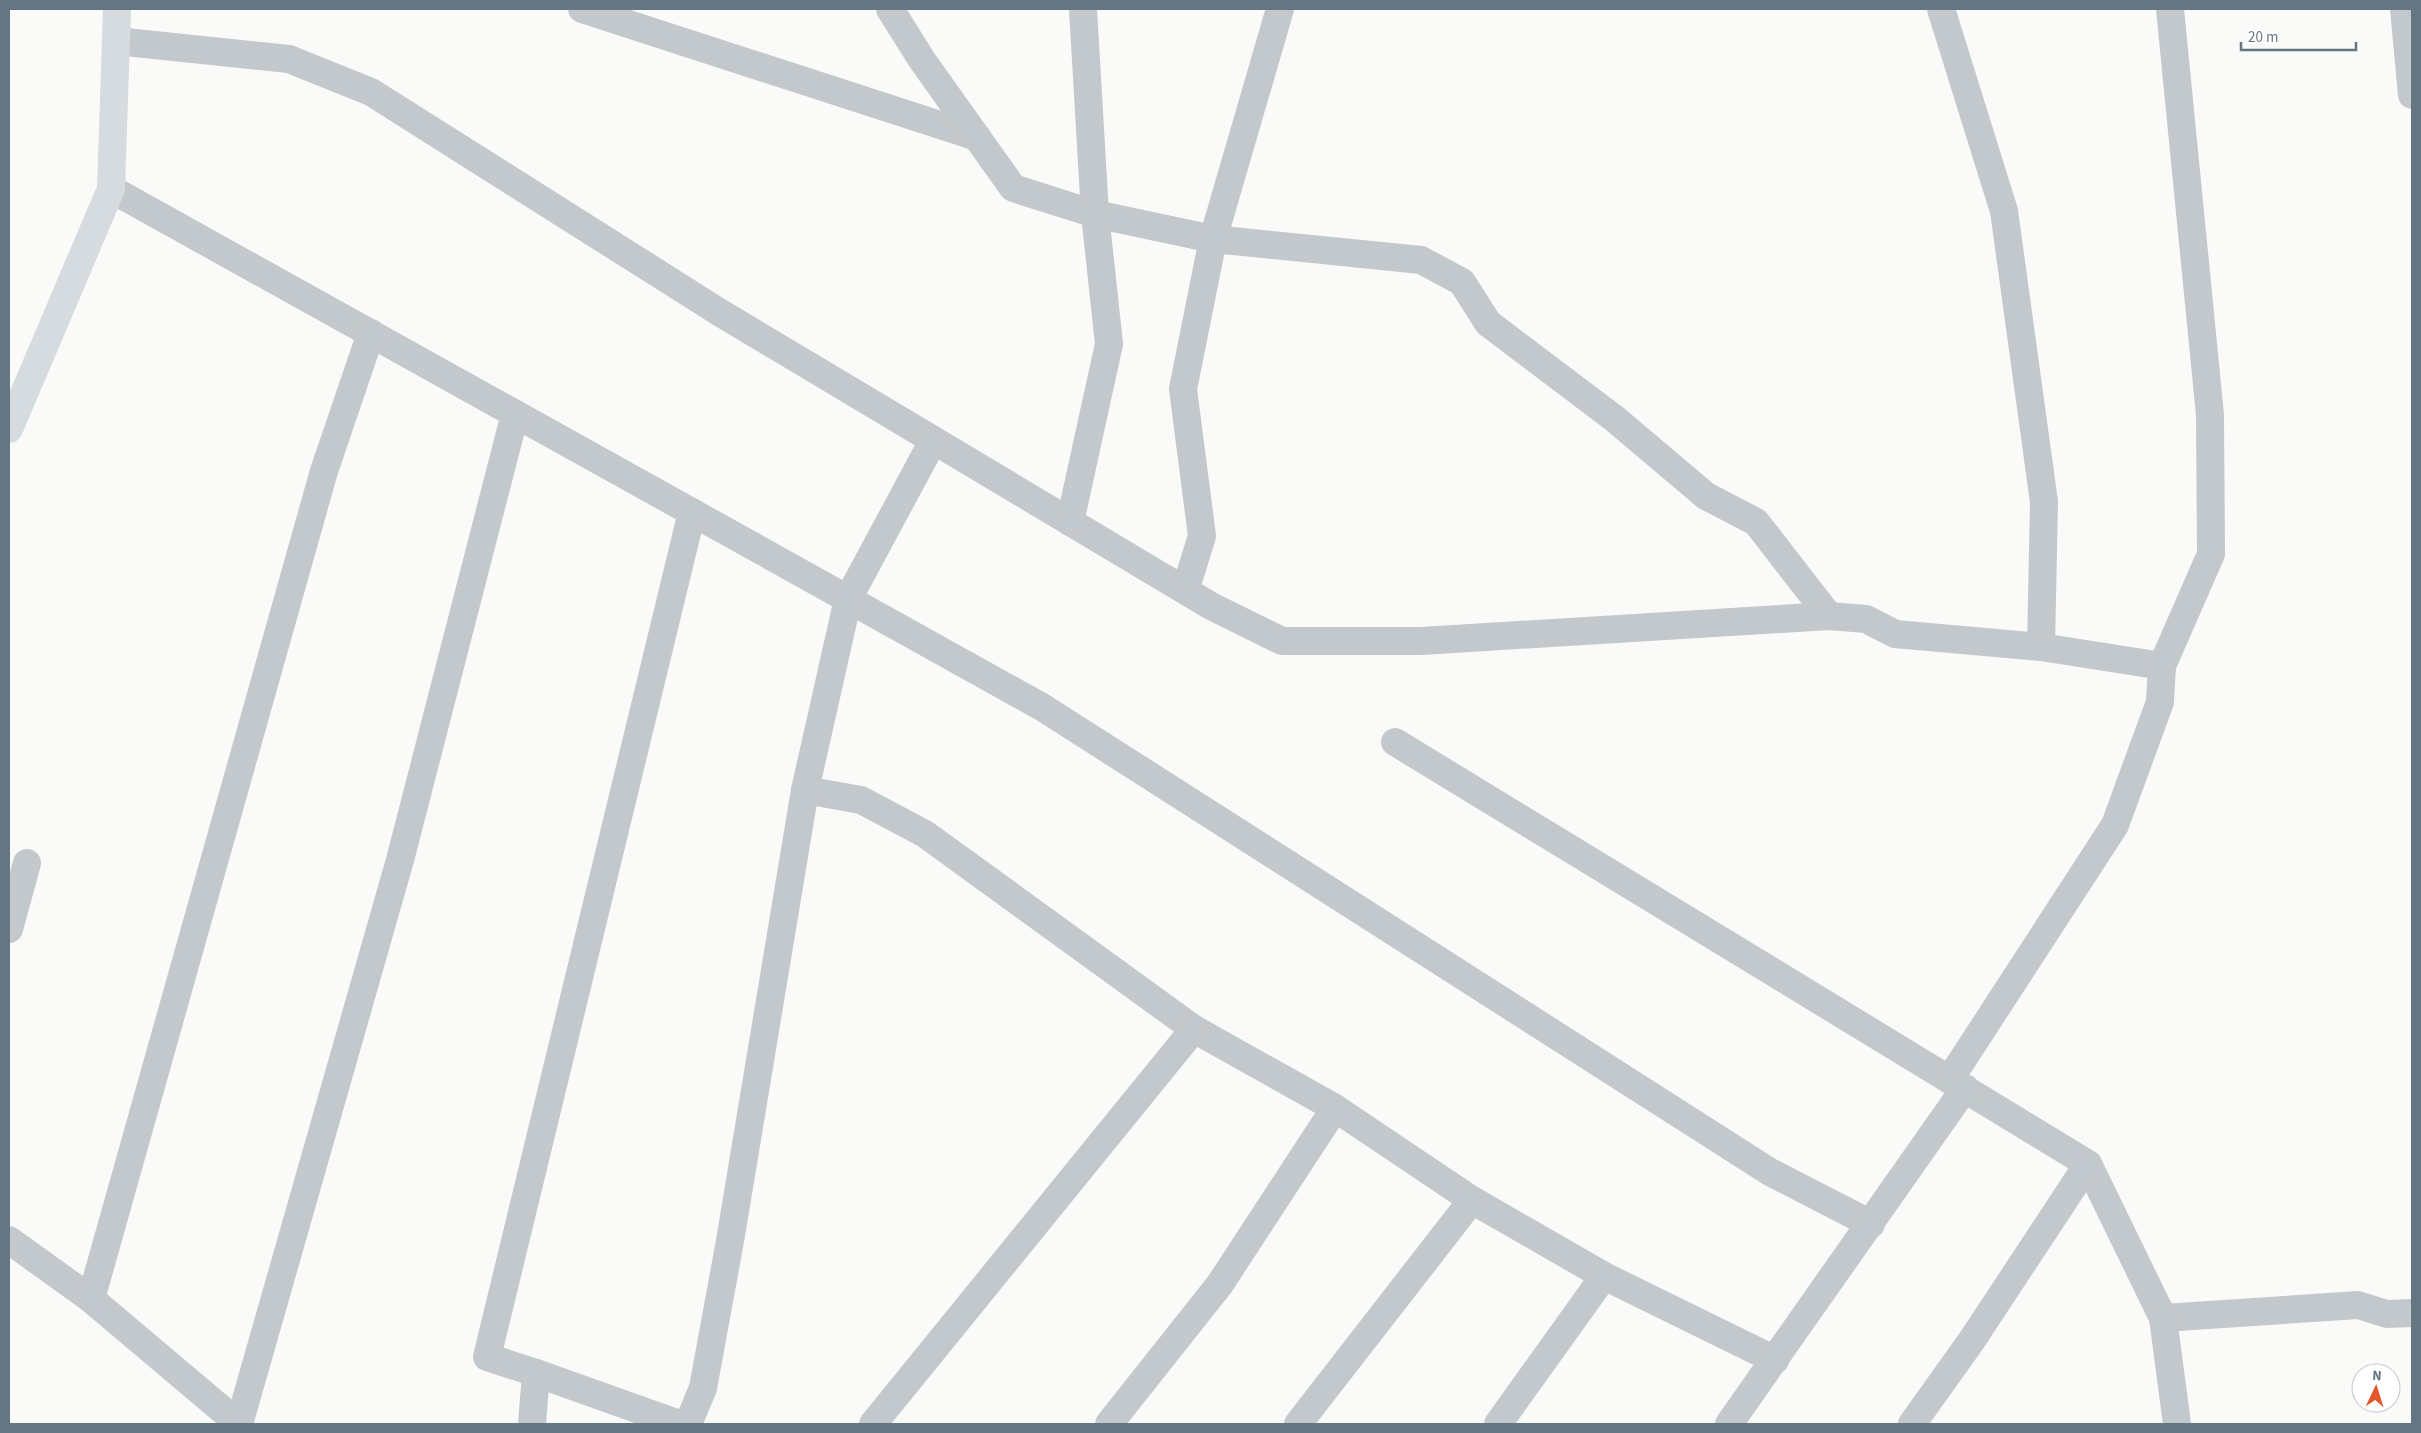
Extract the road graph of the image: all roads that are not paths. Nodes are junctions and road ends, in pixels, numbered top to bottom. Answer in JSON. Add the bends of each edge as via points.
{"nodes":[{"id":1,"x":117,"y":9,"type":"edge"},
{"id":2,"x":582,"y":9,"type":"edge"},
{"id":3,"x":890,"y":9,"type":"edge"},
{"id":4,"x":1083,"y":9,"type":"edge"},
{"id":5,"x":1280,"y":9,"type":"edge"},
{"id":6,"x":1941,"y":9,"type":"edge"},
{"id":7,"x":2170,"y":9,"type":"edge"},
{"id":8,"x":2404,"y":9,"type":"edge"},
{"id":9,"x":116,"y":41,"type":"junction"},
{"id":10,"x":2412,"y":95,"type":"edge"},
{"id":11,"x":977,"y":137,"type":"junction"},
{"id":12,"x":111,"y":189,"type":"junction"},
{"id":13,"x":1095,"y":214,"type":"junction"},
{"id":14,"x":1213,"y":239,"type":"junction"},
{"id":15,"x":371,"y":333,"type":"junction"},
{"id":16,"x":515,"y":414,"type":"junction"},
{"id":17,"x":9,"y":429,"type":"edge"},
{"id":18,"x":933,"y":441,"type":"junction"},
{"id":19,"x":692,"y":512,"type":"junction"},
{"id":20,"x":1070,"y":522,"type":"junction"},
{"id":21,"x":1189,"y":578,"type":"dead end"},
{"id":22,"x":848,"y":599,"type":"junction"},
{"id":23,"x":1829,"y":616,"type":"junction"},
{"id":24,"x":2041,"y":647,"type":"junction"},
{"id":25,"x":2162,"y":666,"type":"junction"},
{"id":26,"x":1394,"y":742,"type":"dead end"},
{"id":27,"x":805,"y":790,"type":"junction"},
{"id":28,"x":27,"y":863,"type":"dead end"},
{"id":29,"x":9,"y":929,"type":"edge"},
{"id":30,"x":1194,"y":1029,"type":"junction"},
{"id":31,"x":1958,"y":1083,"type":"junction"},
{"id":32,"x":1335,"y":1108,"type":"junction"},
{"id":33,"x":2088,"y":1164,"type":"junction"},
{"id":34,"x":1472,"y":1200,"type":"junction"},
{"id":35,"x":1871,"y":1224,"type":"junction"},
{"id":36,"x":9,"y":1240,"type":"edge"},
{"id":37,"x":1604,"y":1276,"type":"junction"},
{"id":38,"x":91,"y":1299,"type":"junction"},
{"id":39,"x":2412,"y":1313,"type":"edge"},
{"id":40,"x":2163,"y":1318,"type":"junction"},
{"id":41,"x":1775,"y":1360,"type":"junction"},
{"id":42,"x":536,"y":1372,"type":"junction"},
{"id":43,"x":239,"y":1424,"type":"edge"},
{"id":44,"x":532,"y":1424,"type":"edge"},
{"id":45,"x":680,"y":1424,"type":"edge"},
{"id":46,"x":688,"y":1424,"type":"edge"},
{"id":47,"x":873,"y":1424,"type":"edge"},
{"id":48,"x":1108,"y":1424,"type":"edge"},
{"id":49,"x":1298,"y":1424,"type":"edge"},
{"id":50,"x":1498,"y":1424,"type":"edge"},
{"id":51,"x":1729,"y":1424,"type":"edge"},
{"id":52,"x":1912,"y":1424,"type":"edge"},
{"id":53,"x":2177,"y":1424,"type":"edge"}],
"edges":[{"from":1,"to":9,"type":"main road"},
{"from":2,"to":11,"type":"street"},
{"from":3,"to":11,"type":"street"},
{"from":4,"to":13,"type":"street"},
{"from":5,"to":14,"type":"street"},
{"from":6,"to":24,"type":"street","via":[[2004,211],[2044,502]]},
{"from":7,"to":25,"type":"street","via":[[2210,415],[2211,554]]},
{"from":8,"to":10,"type":"street"},
{"from":9,"to":12,"type":"main road"},
{"from":9,"to":18,"type":"street","via":[[289,59],[371,92],[719,312]]},
{"from":11,"to":13,"type":"street","via":[[1014,188]]},
{"from":12,"to":15,"type":"street"},
{"from":12,"to":17,"type":"main road"},
{"from":13,"to":14,"type":"street"},
{"from":13,"to":20,"type":"street","via":[[1109,344]]},
{"from":14,"to":21,"type":"street","via":[[1183,389],[1202,536]]},
{"from":14,"to":23,"type":"street","via":[[1421,260],[1462,282],[1488,323],[1615,419],[1706,496],[1756,522]]},
{"from":15,"to":16,"type":"street"},
{"from":15,"to":38,"type":"street","via":[[324,471]]},
{"from":16,"to":19,"type":"street"},
{"from":16,"to":43,"type":"street","via":[[400,860]]},
{"from":18,"to":20,"type":"street"},
{"from":18,"to":22,"type":"street"},
{"from":19,"to":22,"type":"street"},
{"from":19,"to":42,"type":"street","via":[[487,1357]]},
{"from":20,"to":23,"type":"street","via":[[1211,606],[1282,641],[1422,641]]},
{"from":22,"to":27,"type":"street"},
{"from":22,"to":35,"type":"street","via":[[1042,707],[1770,1172]]},
{"from":23,"to":24,"type":"street","via":[[1866,619],[1895,634]]},
{"from":24,"to":25,"type":"street"},
{"from":25,"to":31,"type":"street","via":[[2160,702],[2115,825]]},
{"from":26,"to":31,"type":"street"},
{"from":27,"to":30,"type":"street","via":[[861,800],[925,834]]},
{"from":27,"to":46,"type":"street","via":[[703,1388]]},
{"from":28,"to":29,"type":"street"},
{"from":30,"to":32,"type":"street"},
{"from":30,"to":47,"type":"street"},
{"from":31,"to":33,"type":"street"},
{"from":31,"to":35,"type":"street"},
{"from":32,"to":34,"type":"street"},
{"from":32,"to":48,"type":"street","via":[[1220,1284]]},
{"from":33,"to":40,"type":"street"},
{"from":33,"to":52,"type":"street","via":[[1972,1340]]},
{"from":34,"to":37,"type":"street"},
{"from":34,"to":49,"type":"street"},
{"from":35,"to":41,"type":"street"},
{"from":36,"to":38,"type":"street"},
{"from":37,"to":41,"type":"street"},
{"from":37,"to":50,"type":"street"},
{"from":38,"to":43,"type":"street"},
{"from":39,"to":40,"type":"street","via":[[2387,1314],[2358,1305]]},
{"from":40,"to":53,"type":"street"},
{"from":41,"to":51,"type":"street"},
{"from":42,"to":44,"type":"street"},
{"from":42,"to":45,"type":"street"}]}
